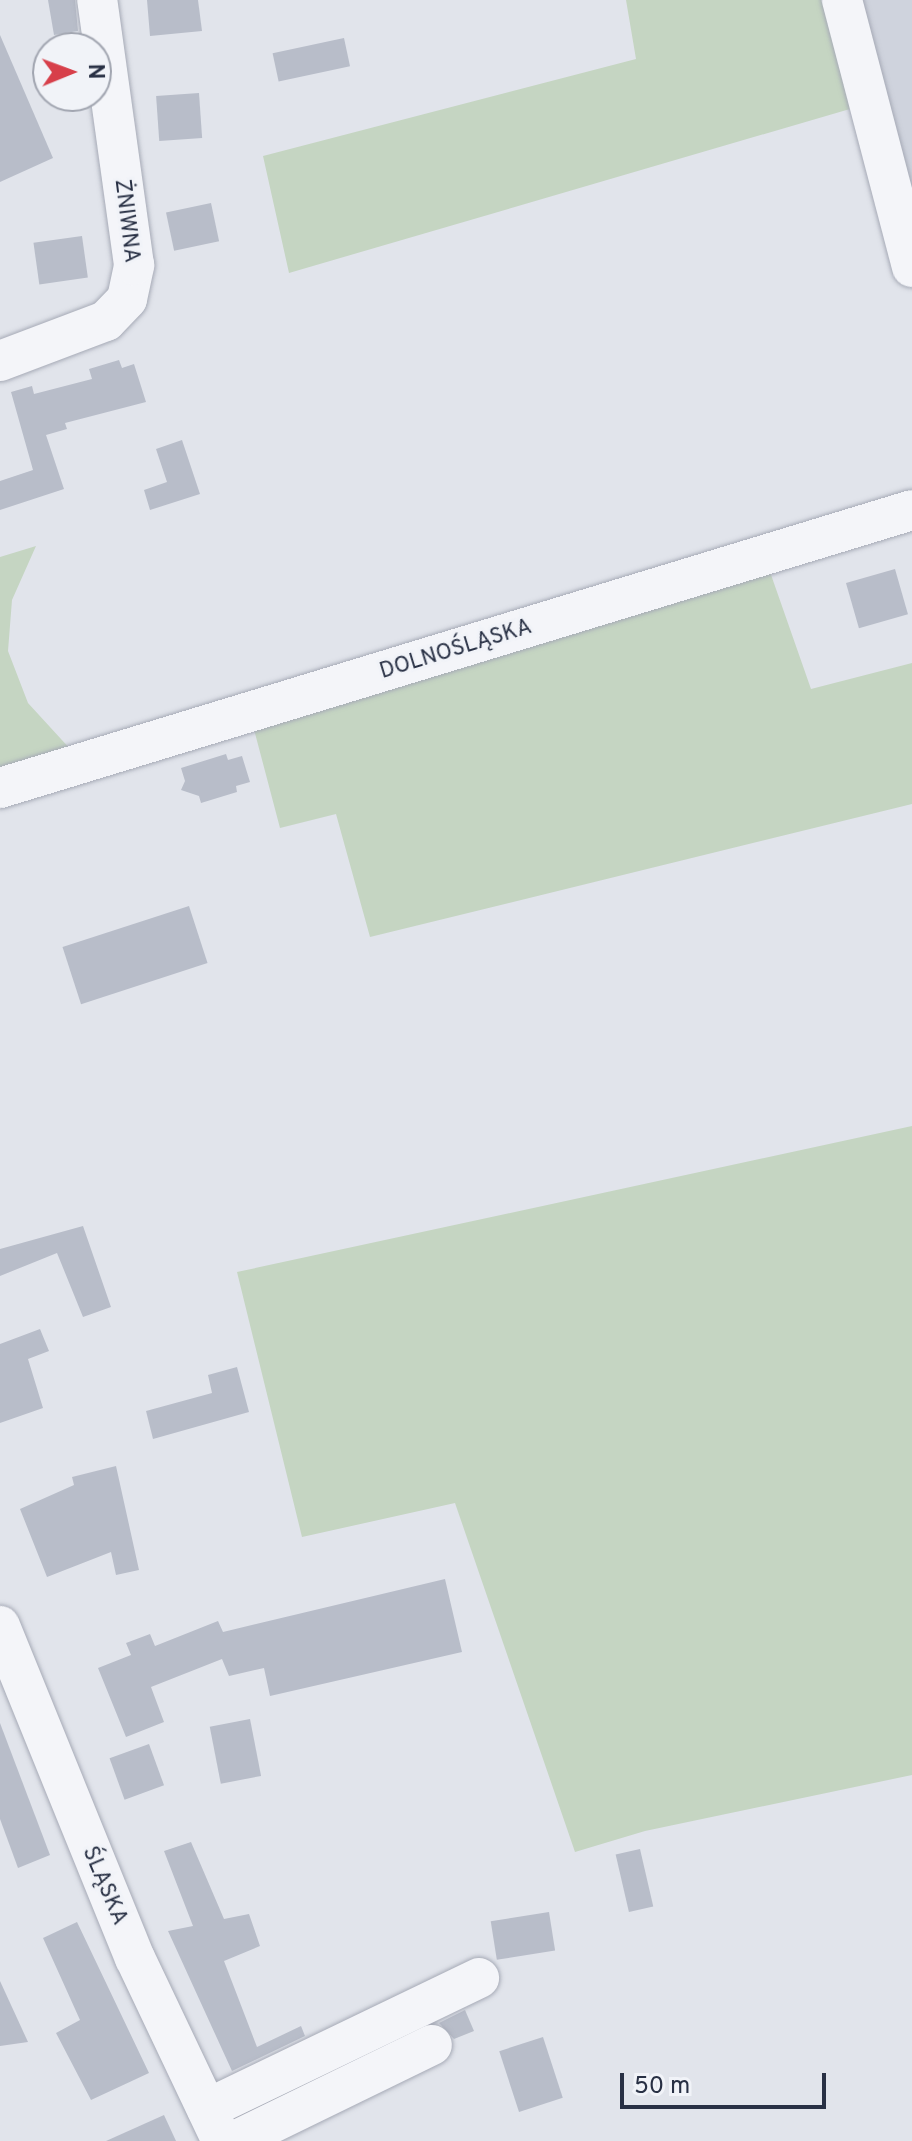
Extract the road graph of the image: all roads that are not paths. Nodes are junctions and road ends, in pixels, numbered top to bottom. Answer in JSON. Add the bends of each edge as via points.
{"nodes":[{"id":1,"x":97,"y":0,"type":"edge"},
{"id":2,"x":842,"y":0,"type":"edge"},
{"id":3,"x":912,"y":267,"type":"edge"},
{"id":4,"x":0,"y":361,"type":"edge"},
{"id":5,"x":912,"y":510,"type":"edge"},
{"id":6,"x":0,"y":788,"type":"edge"},
{"id":7,"x":0,"y":1626,"type":"edge"},
{"id":8,"x":479,"y":1978,"type":"dead end"},
{"id":9,"x":432,"y":2045,"type":"dead end"},
{"id":10,"x":215,"y":2125,"type":"edge"},
{"id":11,"x":235,"y":2141,"type":"edge"}],
"edges":[{"from":1,"to":4,"type":"street","name":"ŻNIWNA","via":[[134,265],[127,299],[106,321]]},
{"from":2,"to":3,"type":"street"},
{"from":5,"to":6,"type":"street","name":"DOLNOŚLĄSKA"},
{"from":7,"to":10,"type":"street","name":"ŚLĄSKA","via":[[129,1945]]},
{"from":8,"to":10,"type":"street"},
{"from":9,"to":11,"type":"street"}]}
